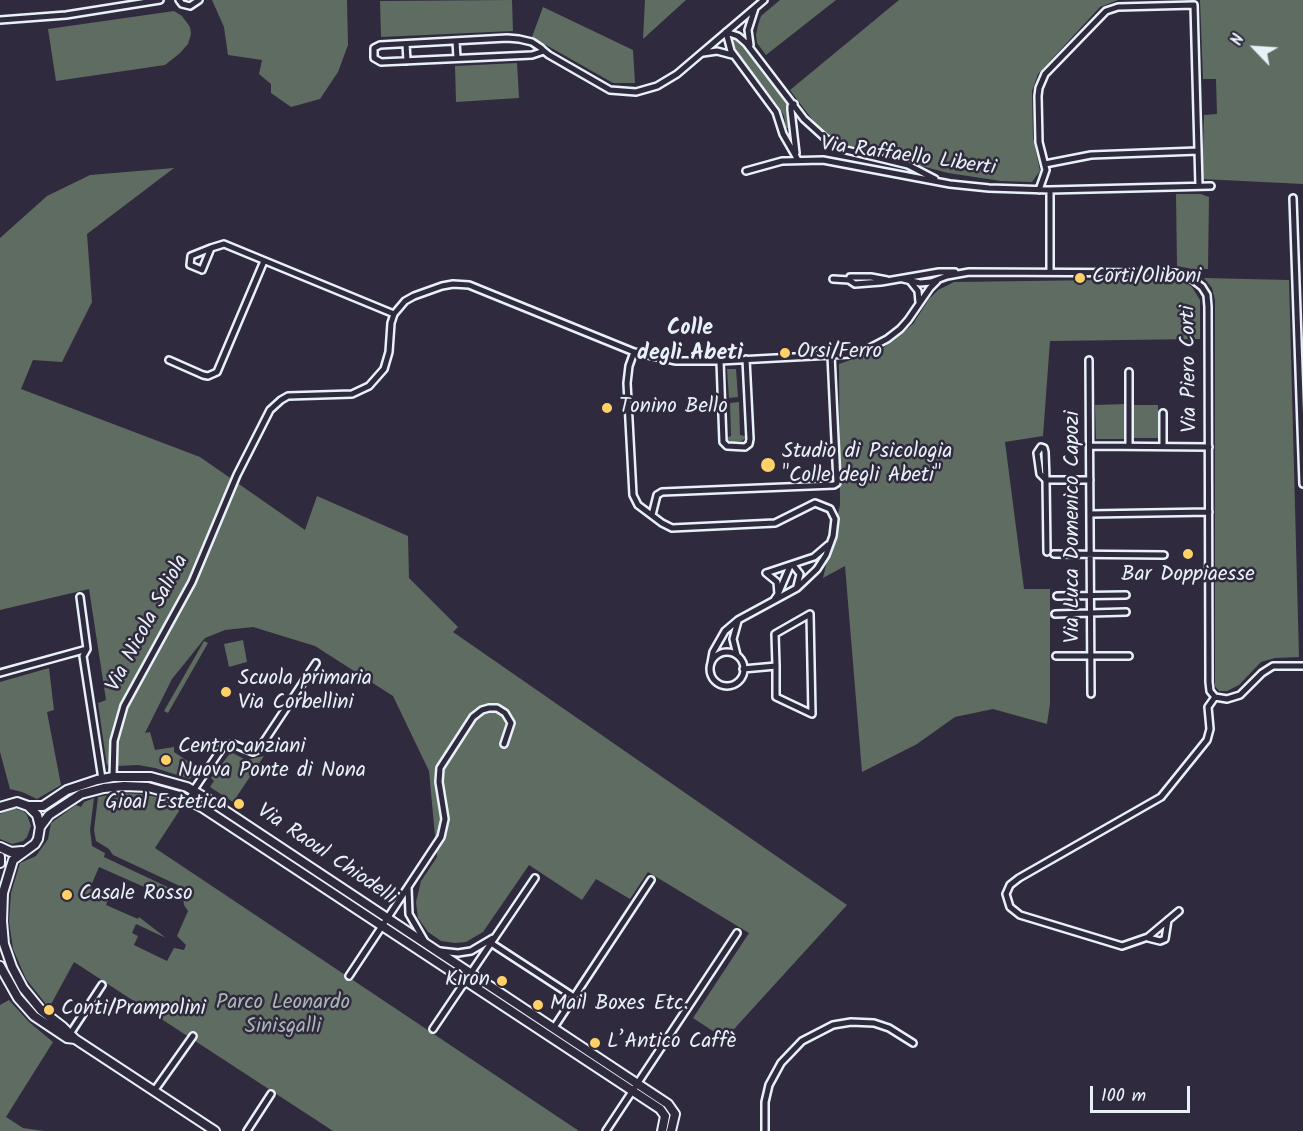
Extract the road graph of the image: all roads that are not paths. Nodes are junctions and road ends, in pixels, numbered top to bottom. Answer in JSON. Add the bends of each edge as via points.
{"nodes":[{"id":1,"x":160,"y":0,"type":"edge"},
{"id":2,"x":179,"y":0,"type":"edge"},
{"id":3,"x":199,"y":0,"type":"edge"},
{"id":4,"x":764,"y":0,"type":"edge"},
{"id":5,"x":756,"y":7,"type":"junction"},
{"id":6,"x":0,"y":20,"type":"edge"},
{"id":7,"x":726,"y":32,"type":"junction"},
{"id":8,"x":456,"y":41,"type":"junction"},
{"id":9,"x":406,"y":44,"type":"junction"},
{"id":10,"x":750,"y":47,"type":"junction"},
{"id":11,"x":544,"y":51,"type":"junction"},
{"id":12,"x":699,"y":55,"type":"junction"},
{"id":13,"x":734,"y":56,"type":"junction"},
{"id":14,"x":457,"y":58,"type":"junction"},
{"id":15,"x":407,"y":61,"type":"junction"},
{"id":16,"x":794,"y":104,"type":"junction"},
{"id":17,"x":1198,"y":151,"type":"junction"},
{"id":18,"x":798,"y":160,"type":"junction"},
{"id":19,"x":1045,"y":164,"type":"junction"},
{"id":20,"x":746,"y":171,"type":"dead end"},
{"id":21,"x":939,"y":182,"type":"junction"},
{"id":22,"x":1199,"y":186,"type":"junction"},
{"id":23,"x":1211,"y":186,"type":"dead end"},
{"id":24,"x":1039,"y":190,"type":"junction"},
{"id":25,"x":1050,"y":190,"type":"junction"},
{"id":26,"x":1293,"y":198,"type":"dead end"},
{"id":27,"x":211,"y":249,"type":"junction"},
{"id":28,"x":264,"y":261,"type":"junction"},
{"id":29,"x":1295,"y":265,"type":"junction"},
{"id":30,"x":1303,"y":265,"type":"edge"},
{"id":31,"x":1050,"y":272,"type":"junction"},
{"id":32,"x":960,"y":273,"type":"junction"},
{"id":33,"x":833,"y":279,"type":"dead end"},
{"id":34,"x":903,"y":279,"type":"junction"},
{"id":35,"x":937,"y":281,"type":"junction"},
{"id":36,"x":919,"y":306,"type":"junction"},
{"id":37,"x":394,"y":314,"type":"junction"},
{"id":38,"x":634,"y":352,"type":"junction"},
{"id":39,"x":831,"y":355,"type":"junction"},
{"id":40,"x":746,"y":359,"type":"junction"},
{"id":41,"x":169,"y":360,"type":"dead end"},
{"id":42,"x":1089,"y":360,"type":"dead end"},
{"id":43,"x":720,"y":361,"type":"junction"},
{"id":44,"x":1129,"y":372,"type":"dead end"},
{"id":45,"x":1163,"y":413,"type":"dead end"},
{"id":46,"x":1090,"y":446,"type":"junction"},
{"id":47,"x":1129,"y":446,"type":"junction"},
{"id":48,"x":1163,"y":446,"type":"junction"},
{"id":49,"x":1209,"y":447,"type":"junction"},
{"id":50,"x":1303,"y":466,"type":"edge"},
{"id":51,"x":1046,"y":480,"type":"junction"},
{"id":52,"x":1090,"y":480,"type":"junction"},
{"id":53,"x":1303,"y":484,"type":"edge"},
{"id":54,"x":1209,"y":513,"type":"junction"},
{"id":55,"x":1091,"y":514,"type":"junction"},
{"id":56,"x":652,"y":515,"type":"junction"},
{"id":57,"x":831,"y":541,"type":"junction"},
{"id":58,"x":1047,"y":552,"type":"dead end"},
{"id":59,"x":1054,"y":554,"type":"dead end"},
{"id":60,"x":1091,"y":555,"type":"junction"},
{"id":61,"x":1164,"y":555,"type":"dead end"},
{"id":62,"x":792,"y":566,"type":"junction"},
{"id":63,"x":797,"y":588,"type":"junction"},
{"id":64,"x":778,"y":594,"type":"junction"},
{"id":65,"x":1091,"y":595,"type":"junction"},
{"id":66,"x":1126,"y":595,"type":"dead end"},
{"id":67,"x":1057,"y":596,"type":"dead end"},
{"id":68,"x":80,"y":597,"type":"dead end"},
{"id":69,"x":774,"y":601,"type":"junction"},
{"id":70,"x":1126,"y":612,"type":"dead end"},
{"id":71,"x":1091,"y":613,"type":"junction"},
{"id":72,"x":1055,"y":614,"type":"dead end"},
{"id":73,"x":738,"y":620,"type":"junction"},
{"id":74,"x":87,"y":649,"type":"junction"},
{"id":75,"x":1056,"y":656,"type":"dead end"},
{"id":76,"x":1129,"y":656,"type":"dead end"},
{"id":77,"x":738,"y":657,"type":"junction"},
{"id":78,"x":1091,"y":657,"type":"junction"},
{"id":79,"x":316,"y":663,"type":"dead end"},
{"id":80,"x":711,"y":663,"type":"junction"},
{"id":81,"x":776,"y":666,"type":"junction"},
{"id":82,"x":1303,"y":666,"type":"edge"},
{"id":83,"x":743,"y":669,"type":"junction"},
{"id":84,"x":0,"y":673,"type":"edge"},
{"id":85,"x":1090,"y":694,"type":"dead end"},
{"id":86,"x":1215,"y":696,"type":"junction"},
{"id":87,"x":504,"y":744,"type":"dead end"},
{"id":88,"x":113,"y":777,"type":"junction"},
{"id":89,"x":102,"y":779,"type":"junction"},
{"id":90,"x":194,"y":791,"type":"junction"},
{"id":91,"x":189,"y":800,"type":"junction"},
{"id":92,"x":1,"y":806,"type":"edge"},
{"id":93,"x":28,"y":806,"type":"junction"},
{"id":94,"x":40,"y":827,"type":"junction"},
{"id":95,"x":0,"y":848,"type":"edge"},
{"id":96,"x":26,"y":850,"type":"junction"},
{"id":97,"x":0,"y":857,"type":"edge"},
{"id":98,"x":0,"y":862,"type":"edge"},
{"id":99,"x":535,"y":878,"type":"dead end"},
{"id":100,"x":651,"y":880,"type":"dead end"},
{"id":101,"x":408,"y":886,"type":"junction"},
{"id":102,"x":1179,"y":911,"type":"dead end"},
{"id":103,"x":1171,"y":918,"type":"junction"},
{"id":104,"x":384,"y":922,"type":"junction"},
{"id":105,"x":1157,"y":930,"type":"junction"},
{"id":106,"x":1166,"y":932,"type":"junction"},
{"id":107,"x":737,"y":933,"type":"dead end"},
{"id":108,"x":496,"y":935,"type":"junction"},
{"id":109,"x":2,"y":938,"type":"edge"},
{"id":110,"x":1146,"y":938,"type":"junction"},
{"id":111,"x":1156,"y":939,"type":"junction"},
{"id":112,"x":491,"y":942,"type":"junction"},
{"id":113,"x":427,"y":945,"type":"junction"},
{"id":114,"x":435,"y":950,"type":"junction"},
{"id":115,"x":0,"y":966,"type":"edge"},
{"id":116,"x":349,"y":976,"type":"dead end"},
{"id":117,"x":468,"y":977,"type":"junction"},
{"id":118,"x":102,"y":985,"type":"dead end"},
{"id":119,"x":574,"y":997,"type":"junction"},
{"id":120,"x":433,"y":1029,"type":"dead end"},
{"id":121,"x":551,"y":1032,"type":"junction"},
{"id":122,"x":193,"y":1036,"type":"dead end"},
{"id":123,"x":71,"y":1037,"type":"junction"},
{"id":124,"x":913,"y":1043,"type":"dead end"},
{"id":125,"x":635,"y":1088,"type":"junction"},
{"id":126,"x":154,"y":1091,"type":"junction"},
{"id":127,"x":271,"y":1094,"type":"dead end"},
{"id":128,"x":215,"y":1131,"type":"edge"},
{"id":129,"x":246,"y":1131,"type":"edge"},
{"id":130,"x":606,"y":1131,"type":"edge"},
{"id":131,"x":662,"y":1131,"type":"edge"},
{"id":132,"x":671,"y":1131,"type":"edge"},
{"id":133,"x":765,"y":1131,"type":"edge"}],
"edges":[{"from":1,"to":6,"type":"street","via":[[66,15]]},
{"from":2,"to":3,"type":"street","via":[[190,6]]},
{"from":4,"to":5,"type":"street"},
{"from":5,"to":7,"type":"street"},
{"from":5,"to":10,"type":"street","via":[[748,30]]},
{"from":7,"to":10,"type":"street"},
{"from":7,"to":12,"type":"street"},
{"from":7,"to":13,"type":"street"},
{"from":8,"to":9,"type":"street"},
{"from":8,"to":11,"type":"street","via":[[519,39]]},
{"from":8,"to":14,"type":"street"},
{"from":9,"to":15,"type":"street"},
{"from":9,"to":15,"type":"street","via":[[380,45],[374,48],[374,58],[381,62]]},
{"from":10,"to":16,"type":"street"},
{"from":11,"to":12,"type":"street","via":[[610,90],[625,92],[657,86]]},
{"from":11,"to":14,"type":"street"},
{"from":12,"to":13,"type":"street","via":[[717,51]]},
{"from":13,"to":18,"type":"street","via":[[776,112]]},
{"from":14,"to":15,"type":"street"},
{"from":16,"to":18,"type":"street","via":[[791,106]]},
{"from":16,"to":21,"type":"street","via":[[813,128],[835,146],[908,165]]},
{"from":17,"to":19,"type":"street","via":[[1091,155]]},
{"from":17,"to":19,"type":"street","via":[[1194,5],[1118,8],[1106,11],[1041,80],[1039,142]]},
{"from":17,"to":22,"type":"street"},
{"from":18,"to":20,"type":"street","name":"Via Raffaello Liberti"},
{"from":18,"to":21,"type":"street","name":"Via Raffaello Liberti","via":[[836,162]]},
{"from":19,"to":24,"type":"street"},
{"from":21,"to":24,"type":"street","name":"Via Raffaello Liberti"},
{"from":22,"to":23,"type":"street","name":"Via Raffaello Liberti"},
{"from":22,"to":25,"type":"street","name":"Via Raffaello Liberti"},
{"from":24,"to":25,"type":"street","name":"Via Raffaello Liberti"},
{"from":25,"to":31,"type":"street"},
{"from":26,"to":29,"type":"street"},
{"from":27,"to":27,"type":"street","via":[[191,256],[190,265],[202,270]]},
{"from":27,"to":28,"type":"street","via":[[224,244]]},
{"from":28,"to":37,"type":"street"},
{"from":28,"to":41,"type":"street","via":[[217,372],[203,375]]},
{"from":29,"to":30,"type":"street"},
{"from":29,"to":50,"type":"street"},
{"from":31,"to":32,"type":"street","name":"Via Piero Corti"},
{"from":31,"to":49,"type":"street","name":"Via Piero Corti","via":[[1174,273],[1188,276],[1202,287],[1208,307]]},
{"from":32,"to":34,"type":"street","name":"Via Piero Corti","via":[[939,272]]},
{"from":32,"to":35,"type":"street","name":"Via Piero Corti"},
{"from":33,"to":34,"type":"street","name":"Via Piero Corti","via":[[849,279],[855,284]]},
{"from":34,"to":35,"type":"street","name":"Via Piero Corti"},
{"from":34,"to":36,"type":"street","via":[[916,287]]},
{"from":35,"to":36,"type":"street"},
{"from":36,"to":39,"type":"street","via":[[900,329],[877,345],[850,354]]},
{"from":37,"to":38,"type":"street","via":[[414,296],[453,284],[469,285]]},
{"from":37,"to":88,"type":"street","name":"Via Nicola Saliola","via":[[387,360],[375,381],[352,394],[295,395],[270,410],[192,582],[120,716],[114,741]]},
{"from":38,"to":43,"type":"street","via":[[676,361]]},
{"from":38,"to":56,"type":"street","via":[[627,378],[633,495]]},
{"from":39,"to":40,"type":"street"},
{"from":39,"to":56,"type":"street","via":[[837,483],[662,492],[657,495]]},
{"from":40,"to":43,"type":"street"},
{"from":40,"to":43,"type":"street","via":[[750,439],[745,447],[727,447],[723,442]]},
{"from":42,"to":46,"type":"street","name":"Via Luca Domenico Capozi"},
{"from":44,"to":47,"type":"street"},
{"from":45,"to":48,"type":"street"},
{"from":46,"to":47,"type":"street"},
{"from":46,"to":52,"type":"street","name":"Via Luca Domenico Capozi"},
{"from":47,"to":48,"type":"street"},
{"from":48,"to":49,"type":"street"},
{"from":49,"to":54,"type":"street","name":"Via Piero Corti"},
{"from":50,"to":53,"type":"street"},
{"from":51,"to":51,"type":"street","via":[[1045,449],[1041,447],[1037,451],[1040,474]]},
{"from":51,"to":52,"type":"street"},
{"from":51,"to":58,"type":"street"},
{"from":52,"to":55,"type":"street","name":"Via Luca Domenico Capozi"},
{"from":54,"to":55,"type":"street"},
{"from":54,"to":86,"type":"street","name":"Via Piero Corti","via":[[1209,684]]},
{"from":55,"to":60,"type":"street","name":"Via Luca Domenico Capozi"},
{"from":56,"to":57,"type":"street","via":[[667,526],[678,528],[771,524],[815,503],[827,507],[834,515]]},
{"from":57,"to":62,"type":"street","via":[[819,555]]},
{"from":57,"to":63,"type":"street","via":[[817,569]]},
{"from":59,"to":60,"type":"street"},
{"from":60,"to":61,"type":"street"},
{"from":60,"to":65,"type":"street","name":"Via Luca Domenico Capozi"},
{"from":62,"to":63,"type":"street","via":[[800,574]]},
{"from":62,"to":64,"type":"street"},
{"from":62,"to":64,"type":"street","via":[[766,573],[777,582]]},
{"from":63,"to":69,"type":"street"},
{"from":64,"to":69,"type":"street"},
{"from":65,"to":66,"type":"street"},
{"from":65,"to":67,"type":"street"},
{"from":65,"to":71,"type":"street","name":"Via Luca Domenico Capozi"},
{"from":68,"to":74,"type":"street"},
{"from":69,"to":73,"type":"street"},
{"from":70,"to":71,"type":"street"},
{"from":71,"to":72,"type":"street"},
{"from":71,"to":78,"type":"street","name":"Via Luca Domenico Capozi"},
{"from":73,"to":77,"type":"street","via":[[733,639]]},
{"from":73,"to":80,"type":"street","via":[[725,631]]},
{"from":74,"to":84,"type":"street"},
{"from":74,"to":89,"type":"street","via":[[83,656]]},
{"from":75,"to":78,"type":"street"},
{"from":76,"to":78,"type":"street"},
{"from":77,"to":80,"type":"street","via":[[721,653]]},
{"from":77,"to":83,"type":"street"},
{"from":78,"to":85,"type":"street","name":"Via Luca Domenico Capozi"},
{"from":79,"to":90,"type":"street","via":[[259,749],[253,752],[233,744],[224,745]]},
{"from":80,"to":83,"type":"street","via":[[714,680],[726,686],[736,683]]},
{"from":81,"to":81,"type":"street","via":[[775,634],[810,614],[812,714],[776,697]]},
{"from":81,"to":83,"type":"street"},
{"from":82,"to":86,"type":"street","via":[[1273,666],[1240,695],[1227,699]]},
{"from":86,"to":110,"type":"street","via":[[1208,706],[1208,738],[1161,797],[1019,878],[1006,892],[1010,907],[1027,918],[1120,946]]},
{"from":87,"to":101,"type":"street","via":[[510,723],[505,713],[489,708],[473,717],[440,768],[445,819],[441,837]]},
{"from":88,"to":89,"type":"main road","name":"Via Raoul Chiodelli"},
{"from":88,"to":90,"type":"main road","name":"Via Raoul Chiodelli","via":[[151,777]]},
{"from":89,"to":93,"type":"main road","name":"Via Raoul Chiodelli","via":[[67,790],[44,806]]},
{"from":90,"to":91,"type":"street"},
{"from":90,"to":104,"type":"main road","name":"Via Raoul Chiodelli"},
{"from":91,"to":94,"type":"main road","name":"Via Raoul Chiodelli","via":[[148,787],[104,788],[78,796],[49,815]]},
{"from":91,"to":104,"type":"main road","name":"Via Raoul Chiodelli"},
{"from":92,"to":93,"type":"main road","name":"Via Raoul Chiodelli","via":[[17,802]]},
{"from":93,"to":94,"type":"main road","via":[[37,815]]},
{"from":94,"to":96,"type":"main road","name":"Via Raoul Chiodelli","via":[[38,839]]},
{"from":95,"to":96,"type":"main road","via":[[11,852]]},
{"from":96,"to":109,"type":"main road","name":"Via Raoul Chiodelli","via":[[13,860],[5,881]]},
{"from":97,"to":98,"type":"main road"},
{"from":99,"to":108,"type":"street"},
{"from":100,"to":119,"type":"street"},
{"from":101,"to":104,"type":"street"},
{"from":101,"to":113,"type":"street","via":[[409,914]]},
{"from":102,"to":103,"type":"street"},
{"from":103,"to":105,"type":"street"},
{"from":103,"to":106,"type":"street"},
{"from":104,"to":113,"type":"main road","name":"Via Raoul Chiodelli"},
{"from":104,"to":116,"type":"street"},
{"from":104,"to":117,"type":"main road","name":"Via Raoul Chiodelli"},
{"from":105,"to":106,"type":"street"},
{"from":105,"to":110,"type":"street"},
{"from":105,"to":111,"type":"street"},
{"from":106,"to":111,"type":"street","via":[[1165,939]]},
{"from":107,"to":125,"type":"street"},
{"from":108,"to":112,"type":"street"},
{"from":108,"to":114,"type":"street","via":[[471,951]]},
{"from":109,"to":123,"type":"main road","name":"Via Raoul Chiodelli","via":[[27,993]]},
{"from":110,"to":111,"type":"street"},
{"from":112,"to":117,"type":"street"},
{"from":112,"to":119,"type":"street"},
{"from":113,"to":114,"type":"main road","name":"Via Raoul Chiodelli"},
{"from":114,"to":117,"type":"main road","name":"Via Raoul Chiodelli"},
{"from":115,"to":123,"type":"main road","via":[[18,998],[33,1014]]},
{"from":117,"to":120,"type":"street"},
{"from":117,"to":121,"type":"main road","name":"Via Raoul Chiodelli"},
{"from":118,"to":123,"type":"street"},
{"from":119,"to":121,"type":"street"},
{"from":121,"to":125,"type":"main road","name":"Via Raoul Chiodelli"},
{"from":122,"to":126,"type":"street"},
{"from":123,"to":126,"type":"main road"},
{"from":124,"to":133,"type":"street","via":[[889,1028],[851,1022],[833,1025],[802,1041],[781,1063],[769,1085]]},
{"from":125,"to":130,"type":"street"},
{"from":125,"to":131,"type":"main road","name":"Via Raoul Chiodelli","via":[[663,1113]]},
{"from":125,"to":132,"type":"main road","name":"Via Raoul Chiodelli","via":[[672,1108],[675,1119]]},
{"from":126,"to":128,"type":"main road"},
{"from":127,"to":129,"type":"street"}]}
